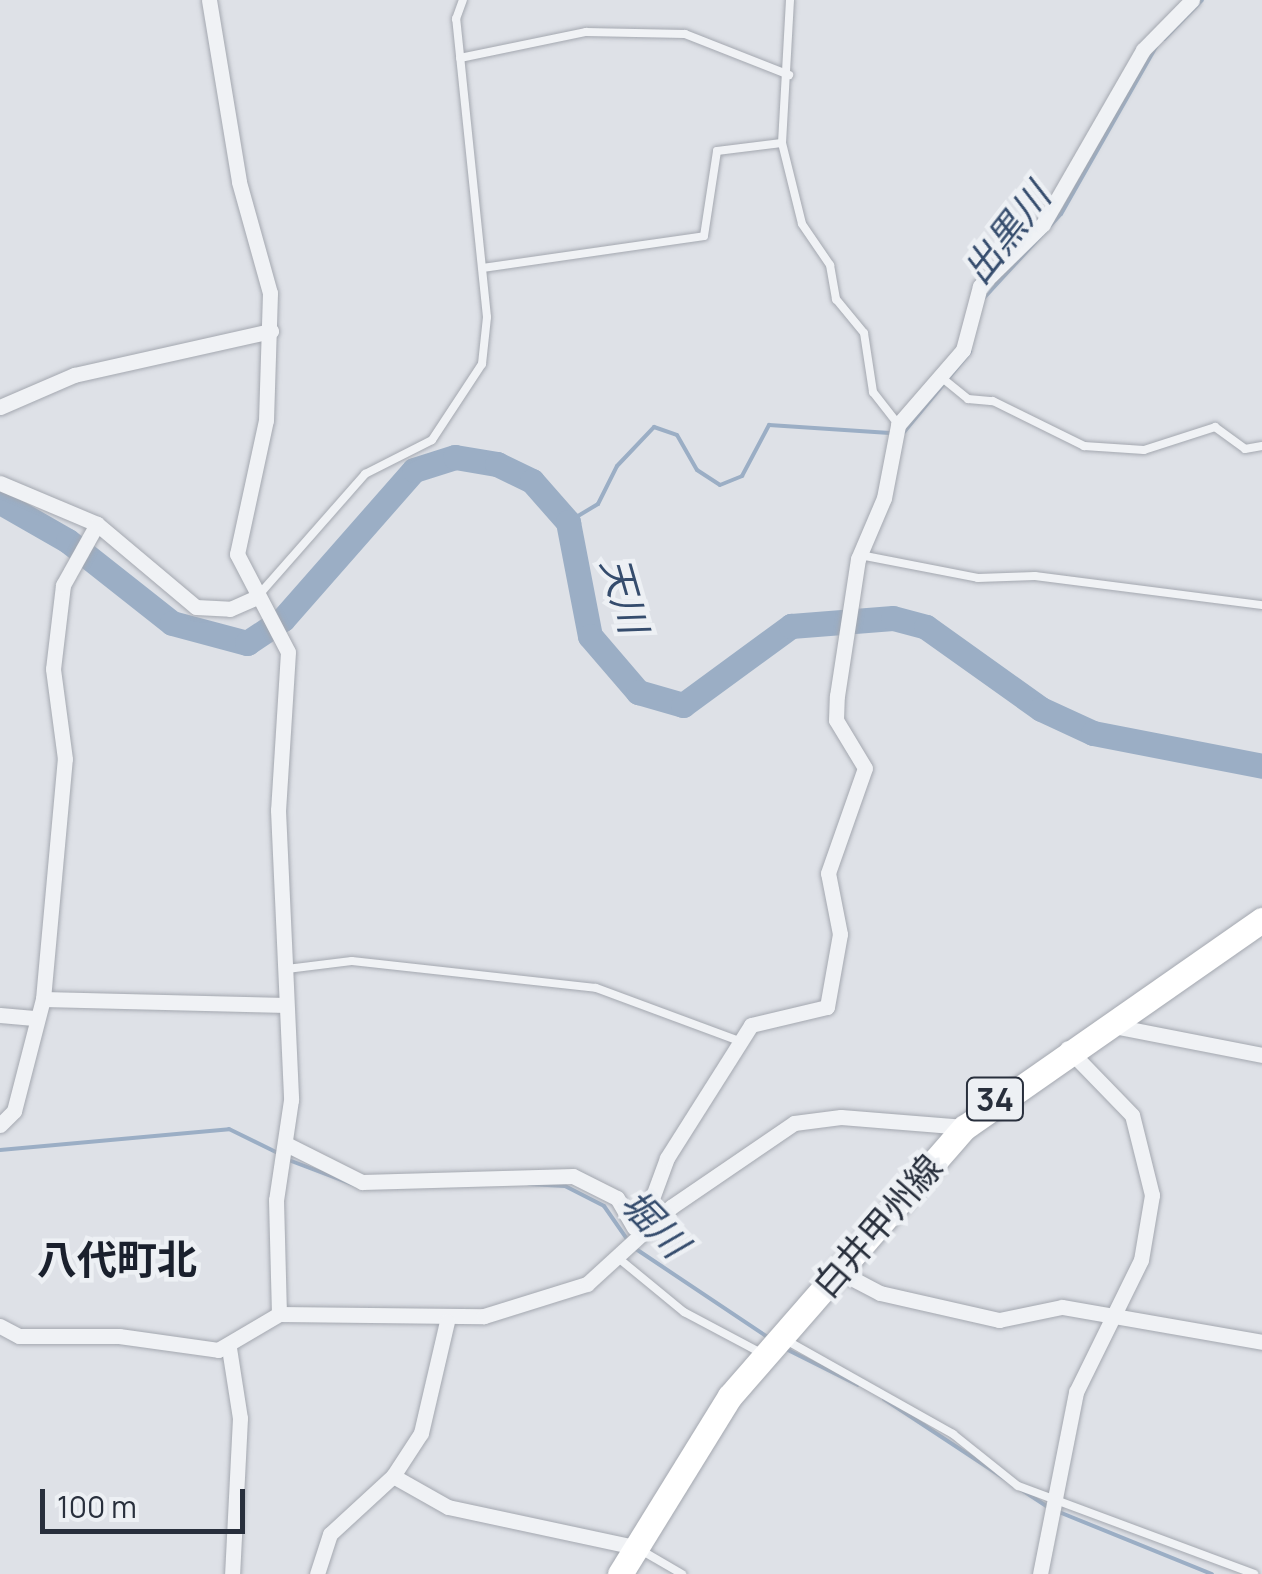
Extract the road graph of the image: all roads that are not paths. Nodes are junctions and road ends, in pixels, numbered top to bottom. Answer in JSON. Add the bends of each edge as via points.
{"nodes":[{"id":1,"x":209,"y":0,"type":"edge"},
{"id":2,"x":464,"y":0,"type":"edge"},
{"id":3,"x":790,"y":0,"type":"edge"},
{"id":4,"x":1192,"y":0,"type":"edge"},
{"id":5,"x":460,"y":58,"type":"junction"},
{"id":6,"x":789,"y":75,"type":"junction"},
{"id":7,"x":782,"y":143,"type":"junction"},
{"id":8,"x":483,"y":268,"type":"junction"},
{"id":9,"x":271,"y":330,"type":"junction"},
{"id":10,"x":941,"y":377,"type":"junction"},
{"id":11,"x":0,"y":406,"type":"edge"},
{"id":12,"x":898,"y":430,"type":"junction"},
{"id":13,"x":1262,"y":446,"type":"edge"},
{"id":14,"x":0,"y":483,"type":"edge"},
{"id":15,"x":94,"y":530,"type":"junction"},
{"id":16,"x":860,"y":556,"type":"junction"},
{"id":17,"x":258,"y":597,"type":"junction"},
{"id":18,"x":1262,"y":605,"type":"edge"},
{"id":19,"x":1262,"y":920,"type":"edge"},
{"id":20,"x":284,"y":969,"type":"junction"},
{"id":21,"x":42,"y":999,"type":"junction"},
{"id":22,"x":286,"y":1005,"type":"junction"},
{"id":23,"x":0,"y":1015,"type":"edge"},
{"id":24,"x":34,"y":1018,"type":"junction"},
{"id":25,"x":1105,"y":1024,"type":"junction"},
{"id":26,"x":740,"y":1041,"type":"junction"},
{"id":27,"x":1066,"y":1048,"type":"junction"},
{"id":28,"x":1262,"y":1055,"type":"edge"},
{"id":29,"x":0,"y":1125,"type":"edge"},
{"id":30,"x":965,"y":1127,"type":"junction"},
{"id":31,"x":288,"y":1148,"type":"junction"},
{"id":32,"x":637,"y":1233,"type":"junction"},
{"id":33,"x":620,"y":1255,"type":"junction"},
{"id":34,"x":838,"y":1270,"type":"junction"},
{"id":35,"x":1117,"y":1312,"type":"junction"},
{"id":36,"x":279,"y":1314,"type":"junction"},
{"id":37,"x":446,"y":1321,"type":"junction"},
{"id":38,"x":0,"y":1326,"type":"edge"},
{"id":39,"x":1262,"y":1342,"type":"edge"},
{"id":40,"x":773,"y":1344,"type":"junction"},
{"id":41,"x":229,"y":1348,"type":"junction"},
{"id":42,"x":394,"y":1476,"type":"junction"},
{"id":43,"x":1050,"y":1507,"type":"junction"},
{"id":44,"x":635,"y":1547,"type":"junction"},
{"id":45,"x":232,"y":1574,"type":"edge"},
{"id":46,"x":317,"y":1574,"type":"edge"},
{"id":47,"x":620,"y":1574,"type":"edge"},
{"id":48,"x":682,"y":1574,"type":"edge"},
{"id":49,"x":1040,"y":1574,"type":"edge"},
{"id":50,"x":1254,"y":1574,"type":"edge"}],
"edges":[{"from":1,"to":9,"type":"street"},
{"from":2,"to":5,"type":"lane"},
{"from":3,"to":6,"type":"lane"},
{"from":4,"to":10,"type":"street","via":[[1143,50],[1043,224],[980,286],[962,350]]},
{"from":5,"to":6,"type":"lane","via":[[586,32],[685,34]]},
{"from":5,"to":8,"type":"lane"},
{"from":6,"to":7,"type":"lane"},
{"from":7,"to":8,"type":"lane","via":[[717,151],[704,236]]},
{"from":7,"to":12,"type":"lane","via":[[802,224],[830,265],[836,299],[864,333],[872,392]]},
{"from":8,"to":17,"type":"lane","via":[[487,344],[474,380],[432,440],[365,474]]},
{"from":9,"to":11,"type":"street","via":[[74,375]]},
{"from":9,"to":17,"type":"street","via":[[266,420],[238,554]]},
{"from":10,"to":12,"type":"street"},
{"from":10,"to":13,"type":"lane","via":[[955,390],[1084,446],[1144,450],[1215,427],[1245,448]]},
{"from":12,"to":16,"type":"street"},
{"from":14,"to":15,"type":"street"},
{"from":15,"to":17,"type":"street","via":[[196,607],[230,610]]},
{"from":15,"to":21,"type":"street","via":[[67,572],[53,670],[65,759]]},
{"from":16,"to":18,"type":"lane","via":[[978,578],[1036,576]]},
{"from":16,"to":26,"type":"street","via":[[836,720],[865,768],[828,873],[840,934],[827,1007],[816,1016],[768,1018]]},
{"from":17,"to":20,"type":"street","via":[[288,652],[278,810]]},
{"from":19,"to":25,"type":"main road","name":"白井甲州線","number":"34"},
{"from":20,"to":22,"type":"street"},
{"from":20,"to":26,"type":"lane","via":[[352,961],[596,988]]},
{"from":21,"to":22,"type":"street"},
{"from":21,"to":24,"type":"street"},
{"from":22,"to":31,"type":"street"},
{"from":23,"to":24,"type":"street"},
{"from":24,"to":29,"type":"street","via":[[14,1110]]},
{"from":25,"to":27,"type":"main road","name":"白井甲州線","number":"34"},
{"from":25,"to":28,"type":"street"},
{"from":26,"to":32,"type":"street"},
{"from":27,"to":30,"type":"main road","name":"白井甲州線","number":"34"},
{"from":27,"to":35,"type":"street","via":[[1132,1115],[1152,1195],[1142,1260]]},
{"from":30,"to":32,"type":"street","via":[[841,1117],[794,1123]]},
{"from":30,"to":34,"type":"main road","name":"白井甲州線","number":"34"},
{"from":31,"to":32,"type":"street","via":[[362,1182],[573,1176],[617,1198]]},
{"from":31,"to":36,"type":"street","via":[[281,1167]]},
{"from":32,"to":33,"type":"street"},
{"from":33,"to":37,"type":"street","via":[[546,1300]]},
{"from":33,"to":40,"type":"lane","via":[[684,1312]]},
{"from":34,"to":35,"type":"street","via":[[880,1293],[999,1320],[1062,1306]]},
{"from":34,"to":40,"type":"main road","name":"白井甲州線","number":"34"},
{"from":35,"to":39,"type":"street"},
{"from":35,"to":43,"type":"street","via":[[1076,1392]]},
{"from":36,"to":37,"type":"street"},
{"from":36,"to":41,"type":"street"},
{"from":37,"to":42,"type":"street","via":[[430,1409]]},
{"from":38,"to":41,"type":"street","via":[[19,1336]]},
{"from":40,"to":43,"type":"lane"},
{"from":40,"to":44,"type":"main road","name":"白井甲州線","number":"34","via":[[710,1423]]},
{"from":41,"to":45,"type":"street","via":[[240,1418]]},
{"from":42,"to":44,"type":"street","via":[[448,1507]]},
{"from":42,"to":46,"type":"street","via":[[330,1534]]},
{"from":43,"to":49,"type":"street"},
{"from":43,"to":50,"type":"lane"},
{"from":44,"to":47,"type":"main road","name":"白井甲州線","number":"34"},
{"from":44,"to":48,"type":"lane"}]}
